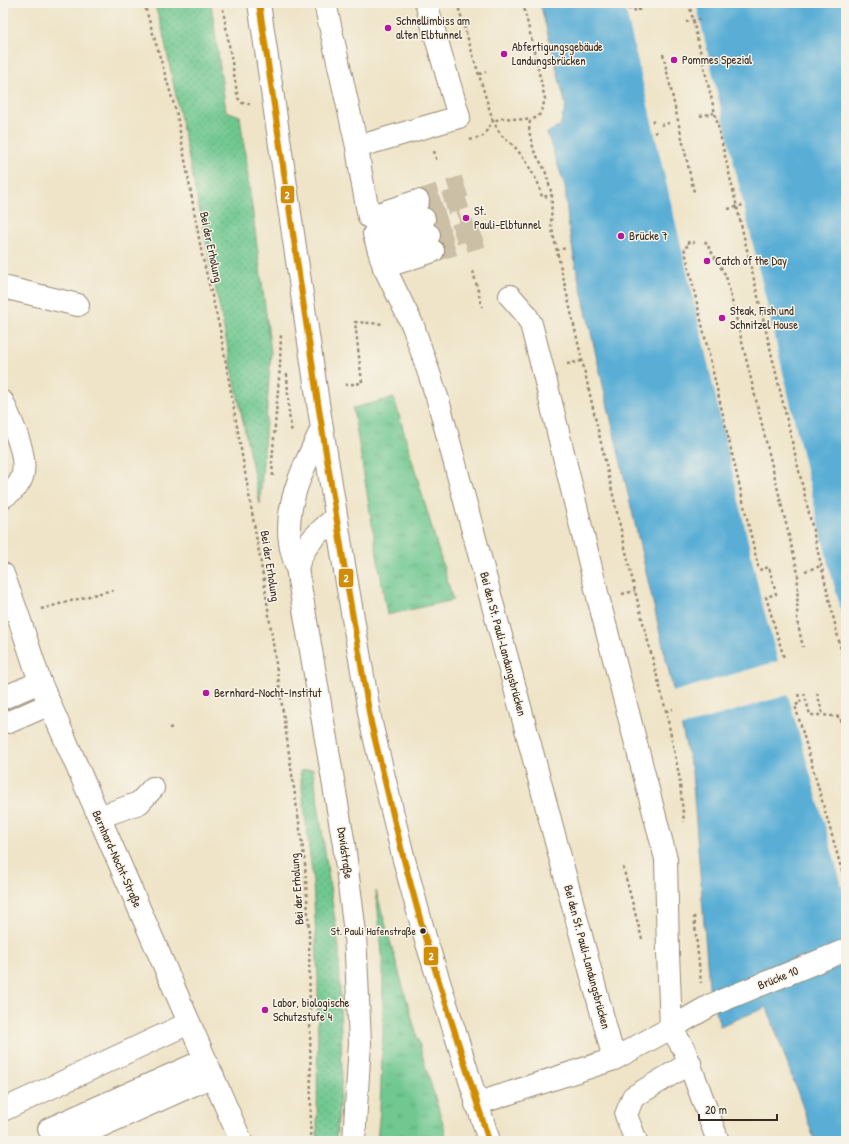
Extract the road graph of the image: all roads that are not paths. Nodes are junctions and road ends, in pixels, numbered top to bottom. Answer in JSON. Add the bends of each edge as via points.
{"nodes":[{"id":1,"x":259,"y":3,"type":"edge"},
{"id":2,"x":325,"y":3,"type":"edge"},
{"id":3,"x":426,"y":3,"type":"edge"},
{"id":4,"x":357,"y":147,"type":"junction"},
{"id":5,"x":377,"y":242,"type":"junction"},
{"id":6,"x":3,"y":287,"type":"edge"},
{"id":7,"x":510,"y":296,"type":"dead end"},
{"id":8,"x":78,"y":305,"type":"dead end"},
{"id":9,"x":3,"y":402,"type":"edge"},
{"id":10,"x":322,"y":428,"type":"junction"},
{"id":11,"x":3,"y":498,"type":"edge"},
{"id":12,"x":336,"y":517,"type":"junction"},
{"id":13,"x":297,"y":568,"type":"junction"},
{"id":14,"x":3,"y":574,"type":"edge"},
{"id":15,"x":40,"y":682,"type":"junction"},
{"id":16,"x":3,"y":698,"type":"edge"},
{"id":17,"x":50,"y":704,"type":"junction"},
{"id":18,"x":9,"y":722,"type":"dead end"},
{"id":19,"x":153,"y":788,"type":"dead end"},
{"id":20,"x":99,"y":817,"type":"junction"},
{"id":21,"x":846,"y":950,"type":"edge"},
{"id":22,"x":189,"y":1023,"type":"junction"},
{"id":23,"x":672,"y":1028,"type":"junction"},
{"id":24,"x":614,"y":1059,"type":"junction"},
{"id":25,"x":690,"y":1063,"type":"junction"},
{"id":26,"x":209,"y":1068,"type":"junction"},
{"id":27,"x":476,"y":1104,"type":"junction"},
{"id":28,"x":3,"y":1110,"type":"edge"},
{"id":29,"x":49,"y":1129,"type":"dead end"},
{"id":30,"x":67,"y":1141,"type":"edge"},
{"id":31,"x":241,"y":1141,"type":"edge"},
{"id":32,"x":354,"y":1141,"type":"edge"},
{"id":33,"x":488,"y":1141,"type":"edge"},
{"id":34,"x":636,"y":1141,"type":"edge"},
{"id":35,"x":718,"y":1141,"type":"edge"}],
"edges":[{"from":1,"to":10,"type":"street"},
{"from":2,"to":4,"type":"street","name":"Bei den St. Pauli-Landungsbrücken"},
{"from":3,"to":4,"type":"street","via":[[459,117]]},
{"from":4,"to":5,"type":"street","name":"Bei den St. Pauli-Landungsbrücken","via":[[360,174]]},
{"from":5,"to":5,"type":"street","via":[[426,226]]},
{"from":5,"to":24,"type":"street","name":"Bei den St. Pauli-Landungsbrücken","via":[[412,326],[438,400]]},
{"from":6,"to":8,"type":"street"},
{"from":7,"to":23,"type":"street","via":[[531,324],[666,859]]},
{"from":9,"to":11,"type":"street","via":[[22,450],[24,469],[19,483]]},
{"from":10,"to":12,"type":"street"},
{"from":10,"to":13,"type":"street","name":"Davidstraße","via":[[299,479],[291,508],[290,542]]},
{"from":12,"to":13,"type":"street","via":[[306,546]]},
{"from":12,"to":27,"type":"street","via":[[374,738],[425,937]]},
{"from":13,"to":32,"type":"street","name":"Davidstraße","via":[[344,845],[355,933],[360,1044]]},
{"from":14,"to":15,"type":"street","name":"Bernhard-Nocht-Straße"},
{"from":15,"to":16,"type":"street"},
{"from":15,"to":17,"type":"street","name":"Bernhard-Nocht-Straße"},
{"from":17,"to":18,"type":"street"},
{"from":17,"to":20,"type":"street","name":"Bernhard-Nocht-Straße"},
{"from":19,"to":20,"type":"street","via":[[139,803]]},
{"from":20,"to":22,"type":"street","name":"Bernhard-Nocht-Straße"},
{"from":21,"to":23,"type":"street","name":"Brücke 10","via":[[711,1005]]},
{"from":22,"to":26,"type":"street","name":"Bernhard-Nocht-Straße"},
{"from":22,"to":28,"type":"street"},
{"from":23,"to":24,"type":"street"},
{"from":23,"to":25,"type":"street"},
{"from":24,"to":27,"type":"street"},
{"from":25,"to":34,"type":"street","via":[[633,1097],[626,1115]]},
{"from":25,"to":35,"type":"street"},
{"from":26,"to":29,"type":"street"},
{"from":26,"to":30,"type":"street"},
{"from":26,"to":31,"type":"street","name":"Bernhard-Nocht-Straße"},
{"from":27,"to":33,"type":"street"}]}
